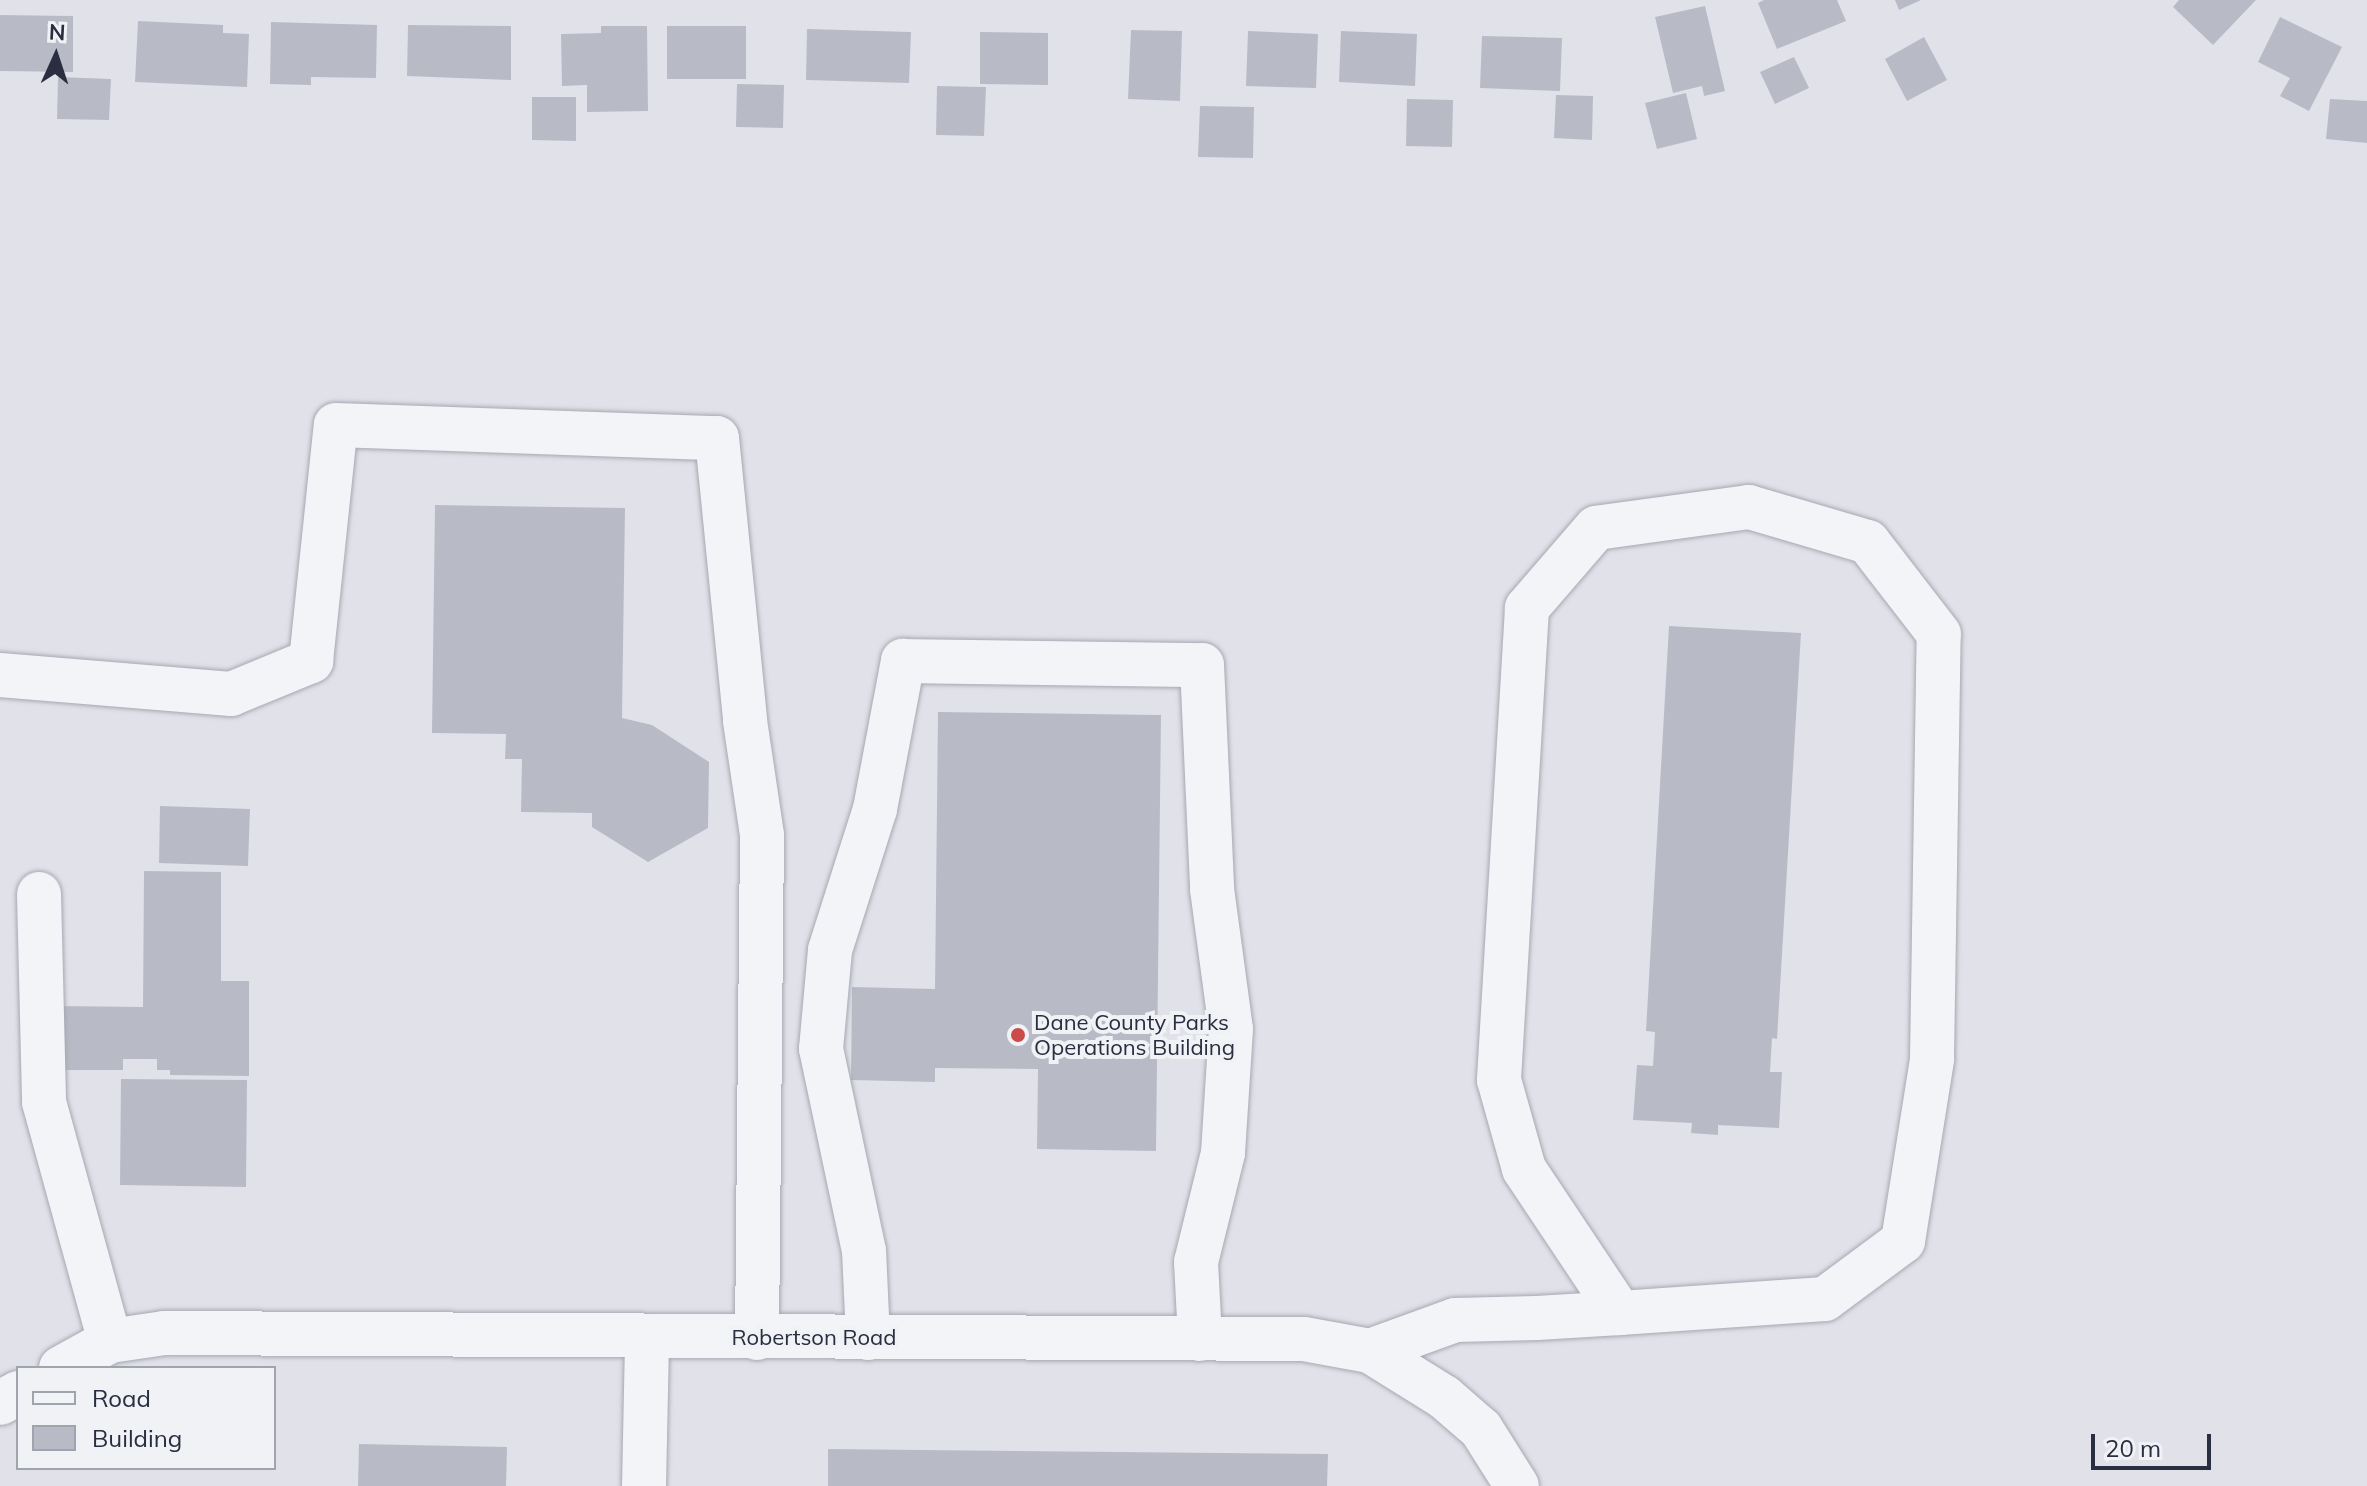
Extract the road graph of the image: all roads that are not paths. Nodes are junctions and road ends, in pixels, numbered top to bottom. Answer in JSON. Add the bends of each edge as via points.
{"nodes":[{"id":1,"x":0,"y":675,"type":"edge"},
{"id":2,"x":39,"y":894,"type":"dead end"},
{"id":3,"x":1620,"y":1313,"type":"junction"},
{"id":4,"x":647,"y":1337,"type":"junction"},
{"id":5,"x":757,"y":1338,"type":"junction"},
{"id":6,"x":868,"y":1338,"type":"junction"},
{"id":7,"x":1200,"y":1339,"type":"junction"},
{"id":8,"x":110,"y":1341,"type":"junction"},
{"id":9,"x":1370,"y":1351,"type":"junction"},
{"id":10,"x":65,"y":1366,"type":"edge"},
{"id":11,"x":644,"y":1486,"type":"edge"},
{"id":12,"x":1517,"y":1486,"type":"edge"}],
"edges":[{"from":1,"to":5,"type":"street","via":[[231,694],[311,661],[336,425],[717,438],[762,835]]},
{"from":2,"to":8,"type":"street","via":[[44,1102]]},
{"from":3,"to":3,"type":"street","via":[[1825,1299],[1903,1241],[1932,1059],[1939,634],[1868,542],[1749,507],[1596,528],[1527,608],[1499,1080],[1524,1169]]},
{"from":3,"to":9,"type":"street","via":[[1455,1320]]},
{"from":4,"to":5,"type":"street","name":"Robertson Road"},
{"from":4,"to":8,"type":"street","name":"Robertson Road","via":[[164,1333]]},
{"from":4,"to":11,"type":"street"},
{"from":5,"to":6,"type":"street","name":"Robertson Road"},
{"from":6,"to":7,"type":"street","name":"Robertson Road"},
{"from":6,"to":7,"type":"street","via":[[864,1251],[821,1049],[830,950],[875,809],[903,661],[1202,665],[1212,889],[1231,1029],[1223,1153],[1196,1262]]},
{"from":7,"to":9,"type":"street","name":"Robertson Road","via":[[1304,1339]]},
{"from":8,"to":10,"type":"street","name":"Robertson Road"},
{"from":9,"to":12,"type":"street","name":"Robertson Road","via":[[1444,1397],[1481,1429]]}]}
